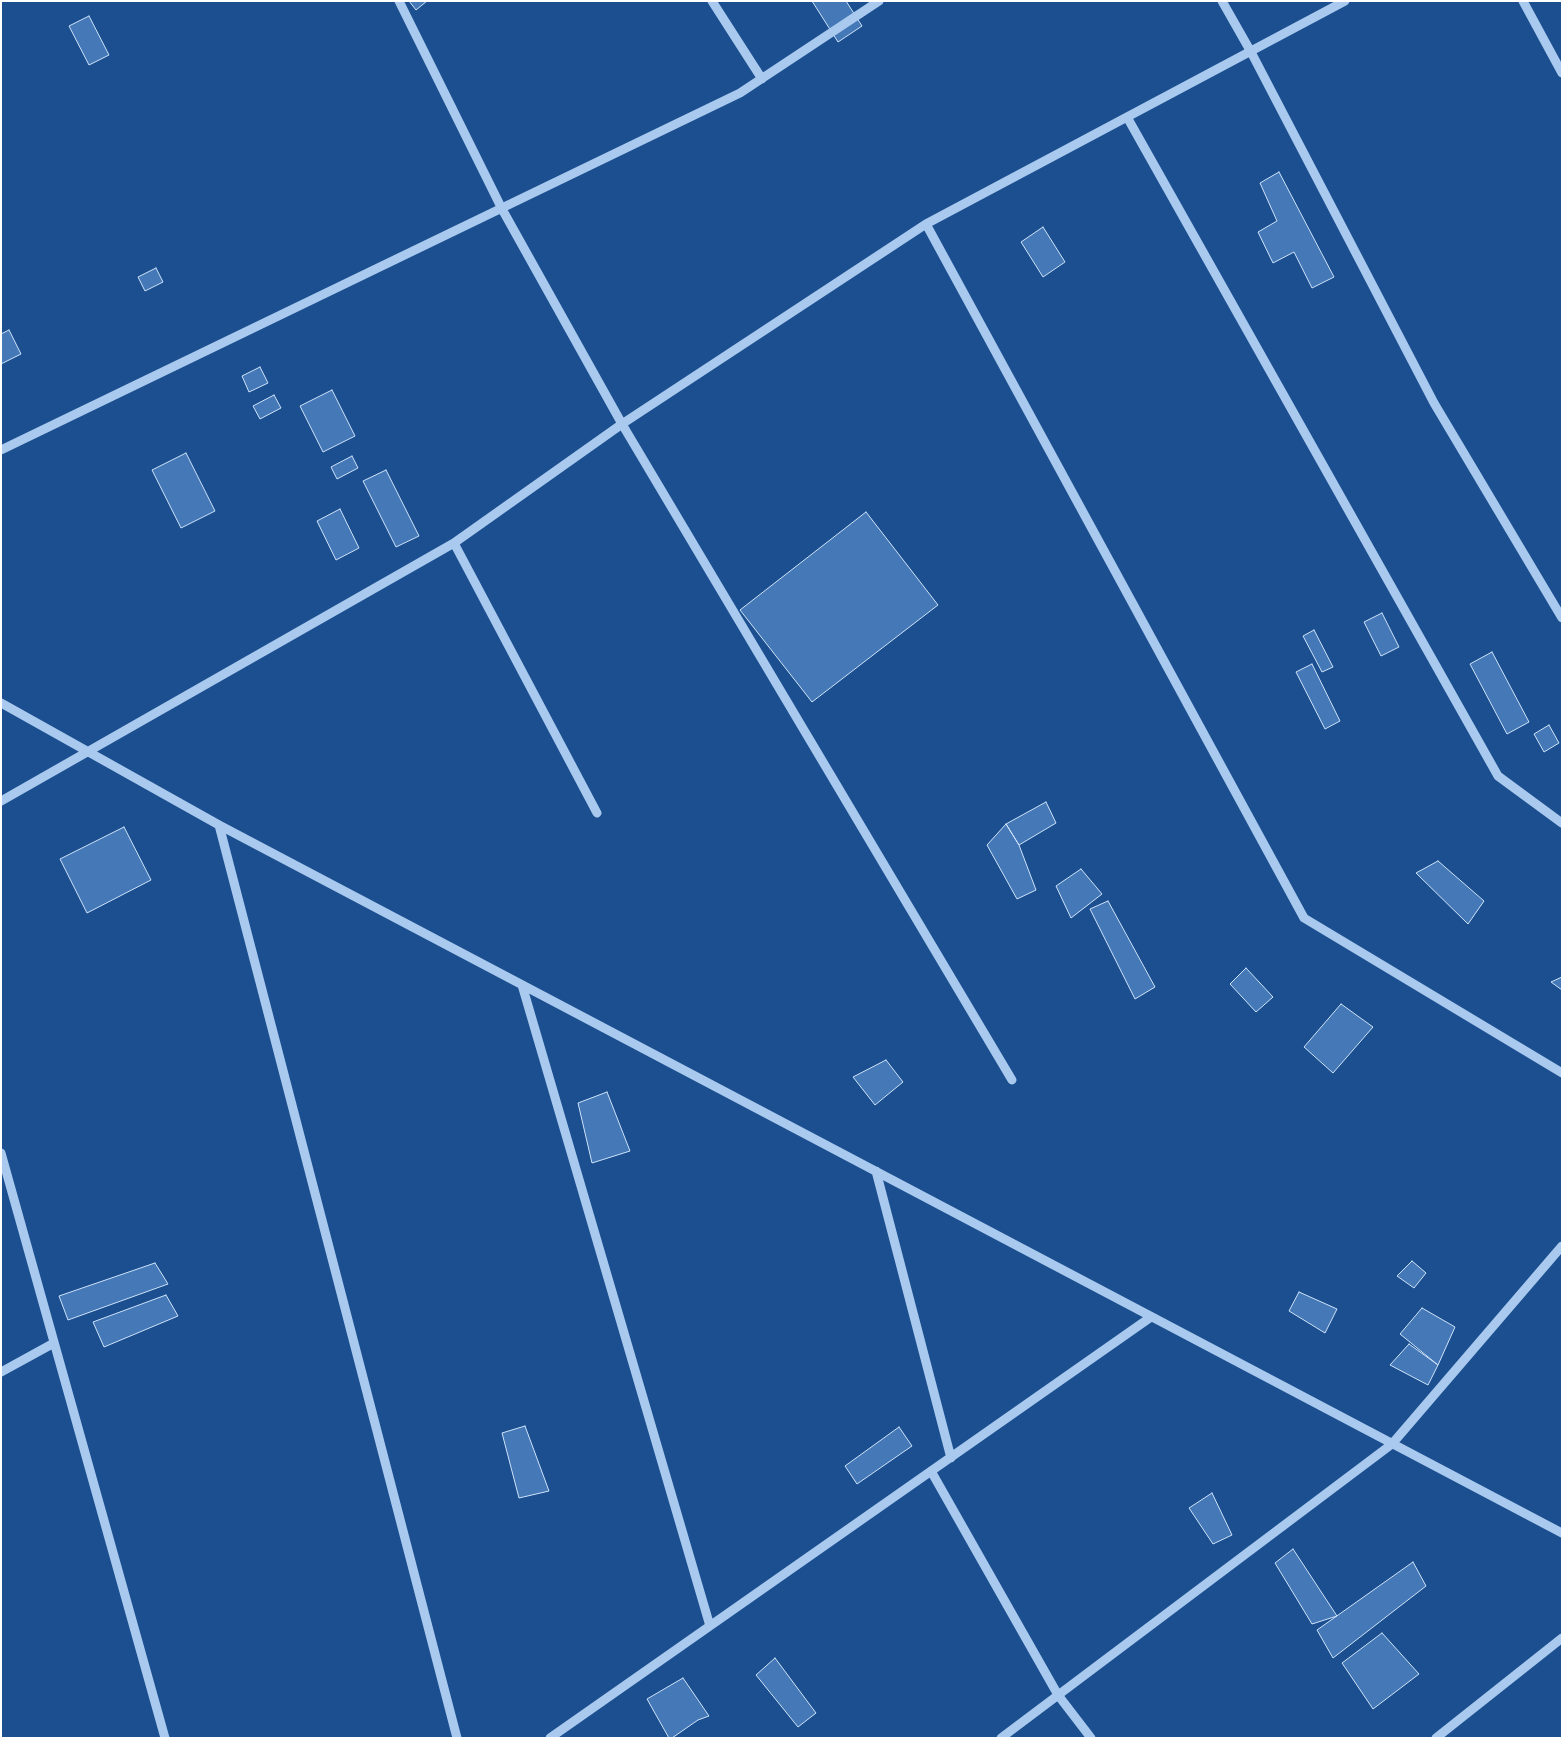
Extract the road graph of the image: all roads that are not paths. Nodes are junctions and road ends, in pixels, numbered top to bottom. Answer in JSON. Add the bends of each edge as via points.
{"nodes":[{"id":1,"x":399,"y":1,"type":"edge"},
{"id":2,"x":712,"y":1,"type":"edge"},
{"id":3,"x":879,"y":1,"type":"edge"},
{"id":4,"x":1222,"y":1,"type":"edge"},
{"id":5,"x":1345,"y":1,"type":"edge"},
{"id":6,"x":1522,"y":1,"type":"edge"},
{"id":7,"x":1251,"y":52,"type":"junction"},
{"id":8,"x":1562,"y":73,"type":"edge"},
{"id":9,"x":762,"y":79,"type":"junction"},
{"id":10,"x":1127,"y":117,"type":"junction"},
{"id":11,"x":502,"y":209,"type":"junction"},
{"id":12,"x":926,"y":224,"type":"junction"},
{"id":13,"x":622,"y":424,"type":"junction"},
{"id":14,"x":1,"y":450,"type":"edge"},
{"id":15,"x":454,"y":544,"type":"junction"},
{"id":16,"x":1562,"y":618,"type":"edge"},
{"id":17,"x":1,"y":703,"type":"edge"},
{"id":18,"x":87,"y":752,"type":"junction"},
{"id":19,"x":1,"y":801,"type":"edge"},
{"id":20,"x":597,"y":813,"type":"dead end"},
{"id":21,"x":1562,"y":823,"type":"edge"},
{"id":22,"x":220,"y":825,"type":"junction"},
{"id":23,"x":522,"y":985,"type":"junction"},
{"id":24,"x":1562,"y":1073,"type":"edge"},
{"id":25,"x":1012,"y":1080,"type":"dead end"},
{"id":26,"x":1,"y":1153,"type":"edge"},
{"id":27,"x":876,"y":1171,"type":"junction"},
{"id":28,"x":1562,"y":1246,"type":"edge"},
{"id":29,"x":1151,"y":1317,"type":"junction"},
{"id":30,"x":54,"y":1343,"type":"junction"},
{"id":31,"x":1,"y":1372,"type":"edge"},
{"id":32,"x":1392,"y":1444,"type":"junction"},
{"id":33,"x":951,"y":1458,"type":"junction"},
{"id":34,"x":931,"y":1471,"type":"junction"},
{"id":35,"x":1562,"y":1533,"type":"edge"},
{"id":36,"x":710,"y":1626,"type":"junction"},
{"id":37,"x":1562,"y":1638,"type":"edge"},
{"id":38,"x":1058,"y":1695,"type":"junction"},
{"id":39,"x":165,"y":1738,"type":"edge"},
{"id":40,"x":457,"y":1738,"type":"edge"},
{"id":41,"x":550,"y":1738,"type":"edge"},
{"id":42,"x":1001,"y":1738,"type":"edge"},
{"id":43,"x":1091,"y":1738,"type":"edge"},
{"id":44,"x":1436,"y":1738,"type":"edge"}],
"edges":[{"from":1,"to":11,"type":"street"},
{"from":2,"to":9,"type":"street"},
{"from":3,"to":9,"type":"street"},
{"from":4,"to":7,"type":"street"},
{"from":5,"to":7,"type":"street"},
{"from":6,"to":8,"type":"street"},
{"from":7,"to":10,"type":"street"},
{"from":7,"to":16,"type":"street","via":[[1434,404]]},
{"from":9,"to":11,"type":"street","via":[[740,93]]},
{"from":10,"to":12,"type":"street"},
{"from":10,"to":21,"type":"street","via":[[1498,776]]},
{"from":11,"to":13,"type":"street"},
{"from":11,"to":14,"type":"street"},
{"from":12,"to":13,"type":"street"},
{"from":12,"to":24,"type":"street","via":[[1304,918]]},
{"from":13,"to":15,"type":"street"},
{"from":13,"to":25,"type":"street"},
{"from":15,"to":18,"type":"street"},
{"from":15,"to":20,"type":"street"},
{"from":17,"to":18,"type":"street"},
{"from":18,"to":19,"type":"street"},
{"from":18,"to":22,"type":"street"},
{"from":22,"to":23,"type":"street"},
{"from":22,"to":40,"type":"street"},
{"from":23,"to":27,"type":"street"},
{"from":23,"to":36,"type":"street"},
{"from":26,"to":30,"type":"street"},
{"from":27,"to":29,"type":"street"},
{"from":27,"to":33,"type":"street"},
{"from":28,"to":32,"type":"street"},
{"from":29,"to":32,"type":"street"},
{"from":29,"to":33,"type":"street"},
{"from":30,"to":31,"type":"street"},
{"from":30,"to":39,"type":"street"},
{"from":32,"to":35,"type":"street"},
{"from":32,"to":38,"type":"street"},
{"from":33,"to":34,"type":"street"},
{"from":34,"to":36,"type":"street"},
{"from":34,"to":38,"type":"street"},
{"from":36,"to":41,"type":"street"},
{"from":37,"to":44,"type":"street"},
{"from":38,"to":42,"type":"street"},
{"from":38,"to":43,"type":"street"}]}
